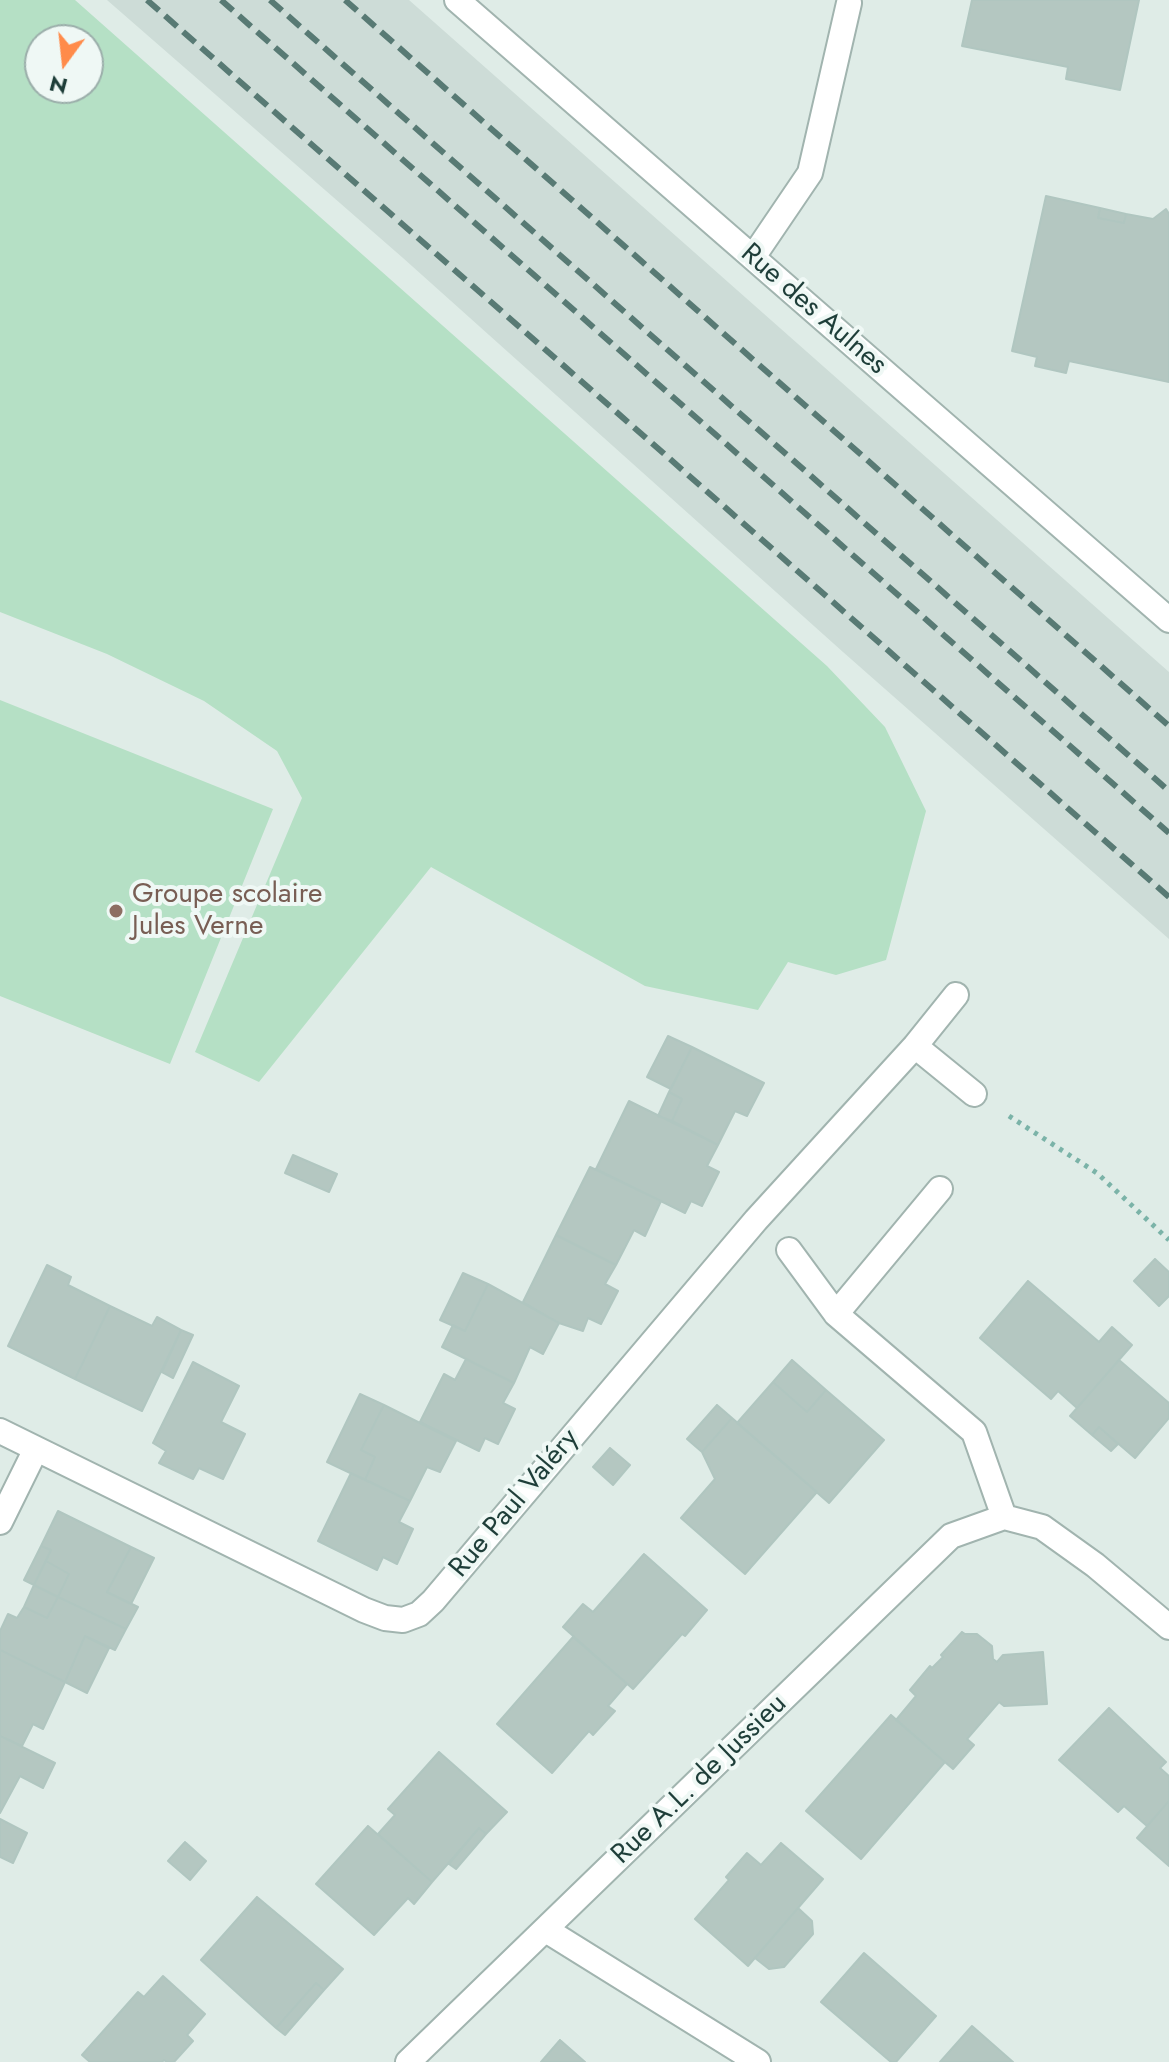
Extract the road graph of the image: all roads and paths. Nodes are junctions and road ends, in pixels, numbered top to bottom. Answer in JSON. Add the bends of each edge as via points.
{"nodes":[{"id":1,"x":457,"y":0,"type":"edge"},
{"id":2,"x":849,"y":3,"type":"dead end"},
{"id":3,"x":483,"y":9,"type":"edge"},
{"id":4,"x":753,"y":257,"type":"junction"},
{"id":5,"x":1169,"y":620,"type":"edge"},
{"id":6,"x":956,"y":995,"type":"dead end"},
{"id":7,"x":915,"y":1046,"type":"junction"},
{"id":8,"x":974,"y":1094,"type":"joint"},
{"id":9,"x":940,"y":1189,"type":"dead end"},
{"id":10,"x":1169,"y":1240,"type":"edge"},
{"id":11,"x":789,"y":1250,"type":"dead end"},
{"id":12,"x":836,"y":1314,"type":"junction"},
{"id":13,"x":0,"y":1431,"type":"edge"},
{"id":14,"x":36,"y":1449,"type":"junction"},
{"id":15,"x":1004,"y":1517,"type":"junction"},
{"id":16,"x":0,"y":1522,"type":"edge"},
{"id":17,"x":1169,"y":1627,"type":"edge"},
{"id":18,"x":546,"y":1930,"type":"junction"},
{"id":19,"x":408,"y":2062,"type":"edge"},
{"id":20,"x":758,"y":2062,"type":"edge"}],
"edges":[{"from":1,"to":3,"type":"street","name":"Rue des Aulnes"},
{"from":2,"to":4,"type":"street","via":[[810,173]]},
{"from":3,"to":4,"type":"street","name":"Rue des Aulnes"},
{"from":4,"to":5,"type":"street","name":"Rue des Aulnes"},
{"from":6,"to":7,"type":"street","name":"Rue Paul Valéry"},
{"from":7,"to":8,"type":"street"},
{"from":7,"to":14,"type":"street","name":"Rue Paul Valéry","via":[[756,1220],[419,1614],[403,1620],[364,1610]]},
{"from":8,"to":10,"type":"path","via":[[1097,1173]]},
{"from":9,"to":12,"type":"street"},
{"from":11,"to":12,"type":"street"},
{"from":12,"to":15,"type":"street","via":[[974,1432]]},
{"from":13,"to":14,"type":"street","name":"Rue Paul Valéry"},
{"from":14,"to":16,"type":"street"},
{"from":15,"to":17,"type":"street","via":[[1042,1527]]},
{"from":15,"to":18,"type":"street","name":"Rue A.L. de Jussieu","via":[[951,1536]]},
{"from":18,"to":19,"type":"street","name":"Rue A.L. de Jussieu"},
{"from":18,"to":20,"type":"street"}]}
